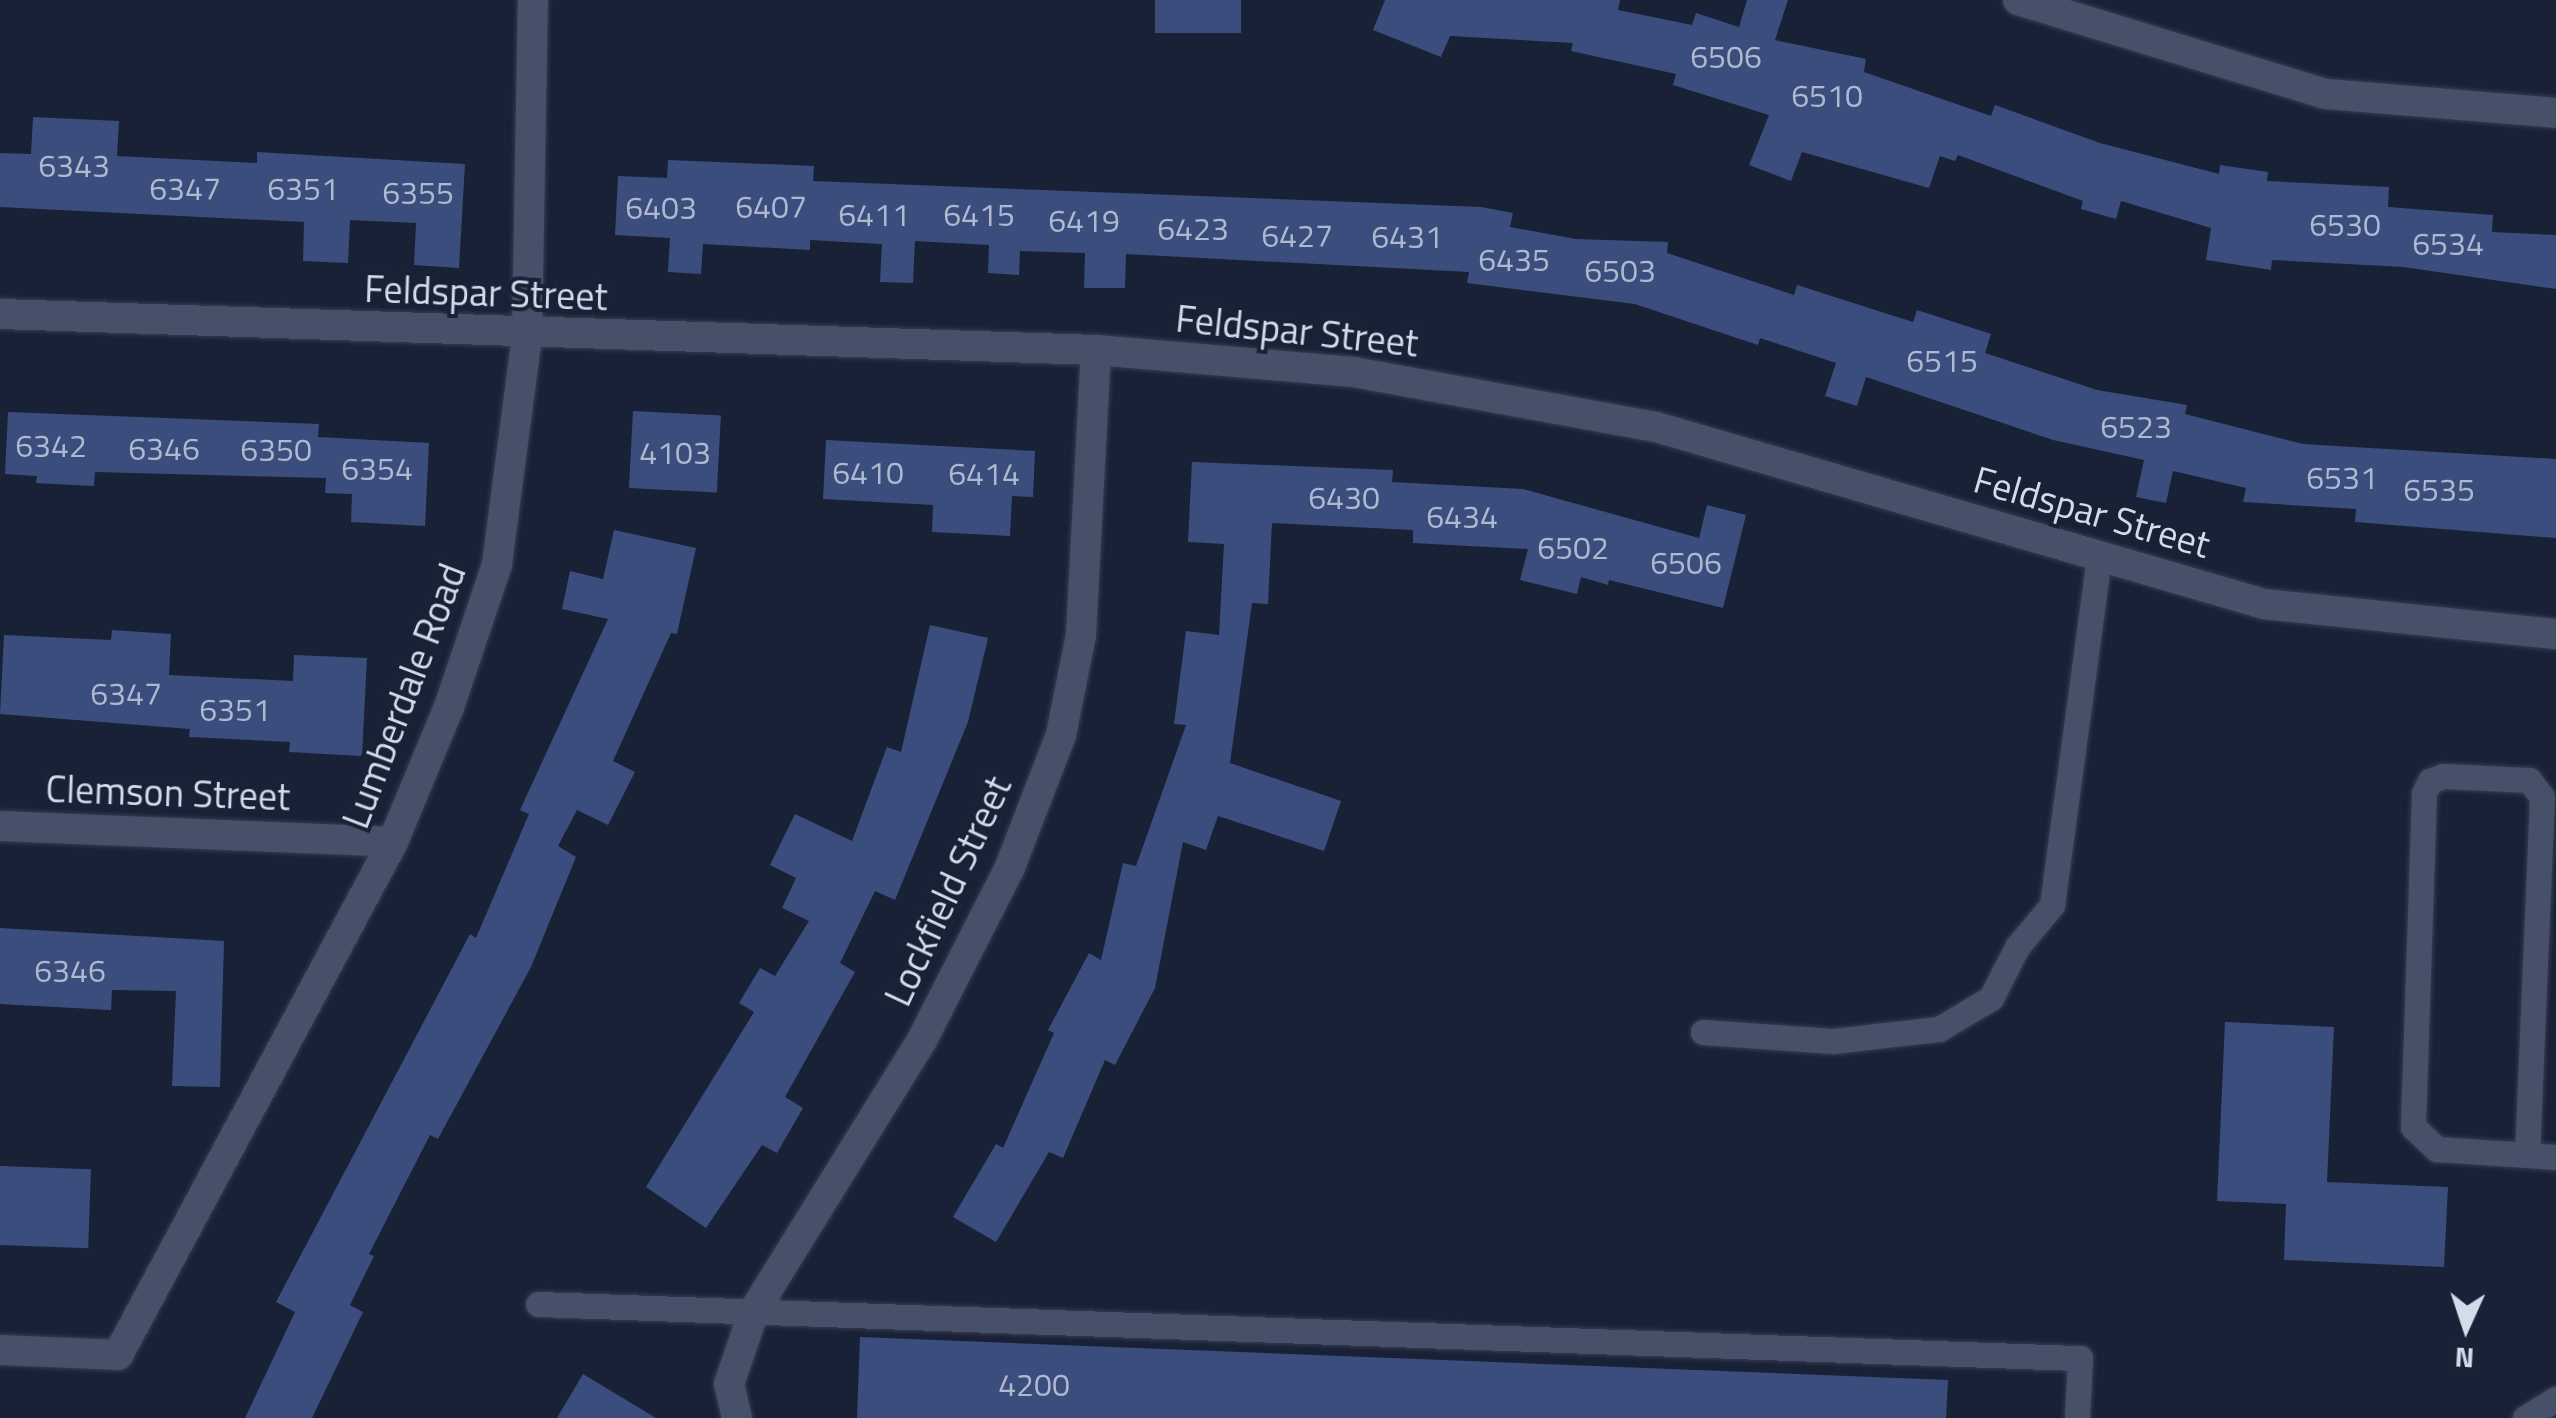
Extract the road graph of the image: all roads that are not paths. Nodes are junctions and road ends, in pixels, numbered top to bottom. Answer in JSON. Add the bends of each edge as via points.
{"nodes":[{"id":1,"x":532,"y":0,"type":"edge"},
{"id":2,"x":2018,"y":0,"type":"edge"},
{"id":3,"x":2556,"y":113,"type":"edge"},
{"id":4,"x":0,"y":314,"type":"edge"},
{"id":5,"x":527,"y":336,"type":"junction"},
{"id":6,"x":1096,"y":350,"type":"junction"},
{"id":7,"x":2099,"y":556,"type":"junction"},
{"id":8,"x":2556,"y":634,"type":"edge"},
{"id":9,"x":0,"y":826,"type":"edge"},
{"id":10,"x":394,"y":842,"type":"junction"},
{"id":11,"x":1703,"y":1032,"type":"dead end"},
{"id":12,"x":2528,"y":1155,"type":"junction"},
{"id":13,"x":2556,"y":1157,"type":"edge"},
{"id":14,"x":538,"y":1304,"type":"dead end"},
{"id":15,"x":754,"y":1311,"type":"junction"},
{"id":16,"x":0,"y":1350,"type":"edge"},
{"id":17,"x":2556,"y":1399,"type":"edge"},
{"id":18,"x":737,"y":1418,"type":"edge"},
{"id":19,"x":2077,"y":1418,"type":"edge"},
{"id":20,"x":2525,"y":1418,"type":"edge"}],
"edges":[{"from":1,"to":5,"type":"street","name":"Lumberdale Road"},
{"from":2,"to":3,"type":"street","via":[[2326,94]]},
{"from":4,"to":5,"type":"street","name":"Feldspar Street"},
{"from":5,"to":6,"type":"street","name":"Feldspar Street"},
{"from":5,"to":10,"type":"street","name":"Lumberdale Road","via":[[497,564]]},
{"from":6,"to":7,"type":"street","name":"Feldspar Street","via":[[1353,372],[1656,426]]},
{"from":6,"to":15,"type":"street","name":"Lockfield Street","via":[[1081,634],[1061,735],[1010,867],[922,1040]]},
{"from":7,"to":8,"type":"street","name":"Feldspar Street","via":[[2264,604]]},
{"from":7,"to":11,"type":"lane","via":[[2052,906],[2018,947],[1991,998],[1939,1029],[1833,1041]]},
{"from":9,"to":10,"type":"street","name":"Clemson Street"},
{"from":10,"to":16,"type":"street","name":"Lumberdale Road","via":[[118,1355]]},
{"from":12,"to":12,"type":"lane","via":[[2437,1149],[2413,1127],[2423,811],[2430,781],[2443,776],[2529,780],[2542,797]]},
{"from":12,"to":13,"type":"lane"},
{"from":14,"to":15,"type":"lane"},
{"from":15,"to":18,"type":"street","name":"Lockfield Street","via":[[729,1384]]},
{"from":15,"to":19,"type":"lane","via":[[2080,1358]]},
{"from":17,"to":20,"type":"lane"}]}
